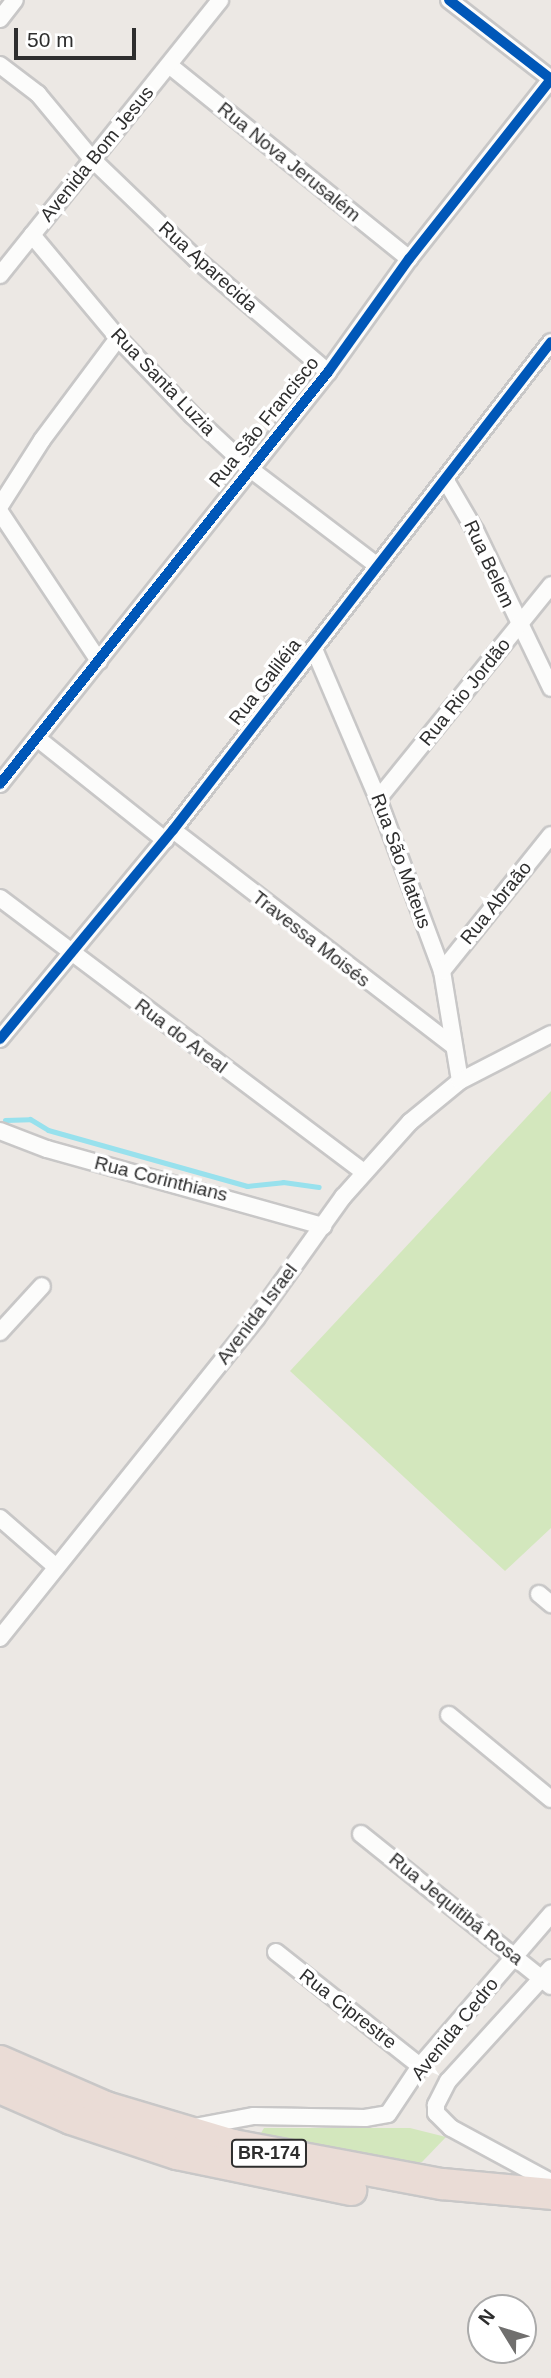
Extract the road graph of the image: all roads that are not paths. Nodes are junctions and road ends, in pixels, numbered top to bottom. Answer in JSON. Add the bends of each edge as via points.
{"nodes":[{"id":1,"x":15,"y":0,"type":"edge"},
{"id":2,"x":220,"y":0,"type":"edge"},
{"id":3,"x":450,"y":0,"type":"edge"},
{"id":4,"x":0,"y":19,"type":"edge"},
{"id":5,"x":0,"y":65,"type":"edge"},
{"id":6,"x":169,"y":65,"type":"junction"},
{"id":7,"x":551,"y":79,"type":"edge"},
{"id":8,"x":92,"y":159,"type":"junction"},
{"id":9,"x":32,"y":235,"type":"junction"},
{"id":10,"x":409,"y":259,"type":"junction"},
{"id":11,"x":0,"y":275,"type":"edge"},
{"id":12,"x":118,"y":338,"type":"junction"},
{"id":13,"x":551,"y":342,"type":"edge"},
{"id":14,"x":328,"y":372,"type":"junction"},
{"id":15,"x":249,"y":468,"type":"junction"},
{"id":16,"x":445,"y":479,"type":"junction"},
{"id":17,"x":0,"y":506,"type":"edge"},
{"id":18,"x":0,"y":512,"type":"edge"},
{"id":19,"x":375,"y":564,"type":"junction"},
{"id":20,"x":551,"y":585,"type":"edge"},
{"id":21,"x":518,"y":626,"type":"junction"},
{"id":22,"x":314,"y":649,"type":"junction"},
{"id":23,"x":99,"y":661,"type":"junction"},
{"id":24,"x":551,"y":688,"type":"edge"},
{"id":25,"x":37,"y":738,"type":"junction"},
{"id":26,"x":2,"y":778,"type":"edge"},
{"id":27,"x":378,"y":799,"type":"junction"},
{"id":28,"x":169,"y":835,"type":"junction"},
{"id":29,"x":551,"y":835,"type":"edge"},
{"id":30,"x":0,"y":898,"type":"edge"},
{"id":31,"x":72,"y":953,"type":"junction"},
{"id":32,"x":442,"y":971,"type":"junction"},
{"id":33,"x":551,"y":1034,"type":"edge"},
{"id":34,"x":0,"y":1039,"type":"edge"},
{"id":35,"x":452,"y":1045,"type":"junction"},
{"id":36,"x":460,"y":1081,"type":"junction"},
{"id":37,"x":0,"y":1131,"type":"edge"},
{"id":38,"x":364,"y":1172,"type":"junction"},
{"id":39,"x":323,"y":1226,"type":"junction"},
{"id":40,"x":43,"y":1286,"type":"dead end"},
{"id":41,"x":0,"y":1332,"type":"edge"},
{"id":42,"x":0,"y":1518,"type":"edge"},
{"id":43,"x":55,"y":1566,"type":"junction"},
{"id":44,"x":0,"y":1637,"type":"edge"},
{"id":45,"x":449,"y":1715,"type":"dead end"},
{"id":46,"x":551,"y":1799,"type":"edge"},
{"id":47,"x":361,"y":1834,"type":"dead end"},
{"id":48,"x":551,"y":1914,"type":"edge"},
{"id":49,"x":276,"y":1952,"type":"dead end"},
{"id":50,"x":516,"y":1956,"type":"junction"},
{"id":51,"x":548,"y":1977,"type":"edge"},
{"id":52,"x":0,"y":2061,"type":"edge"},
{"id":53,"x":421,"y":2066,"type":"junction"},
{"id":54,"x":0,"y":2088,"type":"edge"},
{"id":55,"x":181,"y":2130,"type":"junction"},
{"id":56,"x":551,"y":2182,"type":"edge"},
{"id":57,"x":551,"y":2194,"type":"edge"},
{"id":58,"x":551,"y":2214,"type":"edge"}],
"edges":[{"from":1,"to":4,"type":"street"},
{"from":2,"to":6,"type":"street","name":"Avenida Bom Jesus"},
{"from":3,"to":7,"type":"street"},
{"from":5,"to":8,"type":"street","name":"Rua Aparecida","via":[[38,94]]},
{"from":6,"to":8,"type":"street","name":"Avenida Bom Jesus"},
{"from":6,"to":10,"type":"street","name":"Rua Nova Jerusalém"},
{"from":7,"to":10,"type":"street","name":"Rua São Francisco"},
{"from":8,"to":9,"type":"street","name":"Avenida Bom Jesus"},
{"from":8,"to":14,"type":"street","name":"Rua Aparecida","via":[[196,259]]},
{"from":9,"to":11,"type":"street","name":"Avenida Bom Jesus"},
{"from":9,"to":12,"type":"street","name":"Rua Santa Luzia"},
{"from":10,"to":14,"type":"street","name":"Rua São Francisco"},
{"from":12,"to":15,"type":"street","name":"Rua Santa Luzia"},
{"from":12,"to":17,"type":"street","via":[[42,440]]},
{"from":13,"to":16,"type":"street","name":"Rua Galiléia"},
{"from":14,"to":15,"type":"street","name":"Rua São Francisco"},
{"from":15,"to":19,"type":"street","name":"Rua Santa Luzia"},
{"from":15,"to":23,"type":"street","name":"Rua São Francisco"},
{"from":16,"to":19,"type":"street","name":"Rua Galiléia"},
{"from":16,"to":21,"type":"street","name":"Rua Belem","via":[[476,533]]},
{"from":18,"to":23,"type":"street"},
{"from":19,"to":22,"type":"street","name":"Rua Galiléia"},
{"from":20,"to":21,"type":"street","name":"Rua Rio Jordão"},
{"from":21,"to":24,"type":"street","name":"Rua Belem"},
{"from":21,"to":27,"type":"street","name":"Rua Rio Jordão"},
{"from":22,"to":27,"type":"street","name":"Rua São Mateus"},
{"from":22,"to":28,"type":"street","name":"Rua Galiléia"},
{"from":23,"to":25,"type":"street","name":"Rua São Francisco"},
{"from":25,"to":26,"type":"street","name":"Rua São Francisco"},
{"from":25,"to":28,"type":"street","name":"Travessa Moisés"},
{"from":27,"to":32,"type":"street","name":"Rua São Mateus"},
{"from":28,"to":31,"type":"street","name":"Rua Galiléia"},
{"from":28,"to":35,"type":"street","name":"Travessa Moisés"},
{"from":29,"to":32,"type":"street","name":"Rua Abraão"},
{"from":30,"to":31,"type":"street","name":"Rua do Areal"},
{"from":31,"to":34,"type":"street","name":"Rua Galiléia"},
{"from":31,"to":38,"type":"street","name":"Rua do Areal"},
{"from":32,"to":35,"type":"street","name":"Rua São Mateus"},
{"from":33,"to":36,"type":"street","name":"Avenida Israel"},
{"from":35,"to":36,"type":"street","name":"Rua São Mateus"},
{"from":36,"to":38,"type":"street","name":"Avenida Israel","via":[[419,1113]]},
{"from":37,"to":39,"type":"street","name":"Rua Corinthians","via":[[47,1149]]},
{"from":38,"to":39,"type":"street","name":"Avenida Israel"},
{"from":39,"to":43,"type":"street","name":"Avenida Israel","via":[[159,1442]]},
{"from":40,"to":41,"type":"street"},
{"from":42,"to":43,"type":"street"},
{"from":43,"to":44,"type":"street","name":"Avenida Israel"},
{"from":45,"to":46,"type":"street"},
{"from":47,"to":50,"type":"street","name":"Rua Jequitibá Rosa"},
{"from":48,"to":50,"type":"street","name":"Avenida Cedro"},
{"from":49,"to":53,"type":"street","name":"Rua Ciprestre"},
{"from":50,"to":51,"type":"street","name":"Rua Jequitibá Rosa"},
{"from":50,"to":53,"type":"street","name":"Avenida Cedro"},
{"from":51,"to":56,"type":"street","name":"Avenida Cedro","via":[[448,2081],[436,2113],[451,2128]]},
{"from":52,"to":55,"type":"highway","number":"BR-174","via":[[106,2107]]},
{"from":53,"to":55,"type":"street","name":"Avenida Cedro","via":[[388,2114],[365,2118],[254,2116]]},
{"from":54,"to":58,"type":"highway","number":"BR-174","via":[[71,2119],[177,2154],[304,2183]]},
{"from":55,"to":57,"type":"highway","number":"BR-174","via":[[329,2166]]}]}
